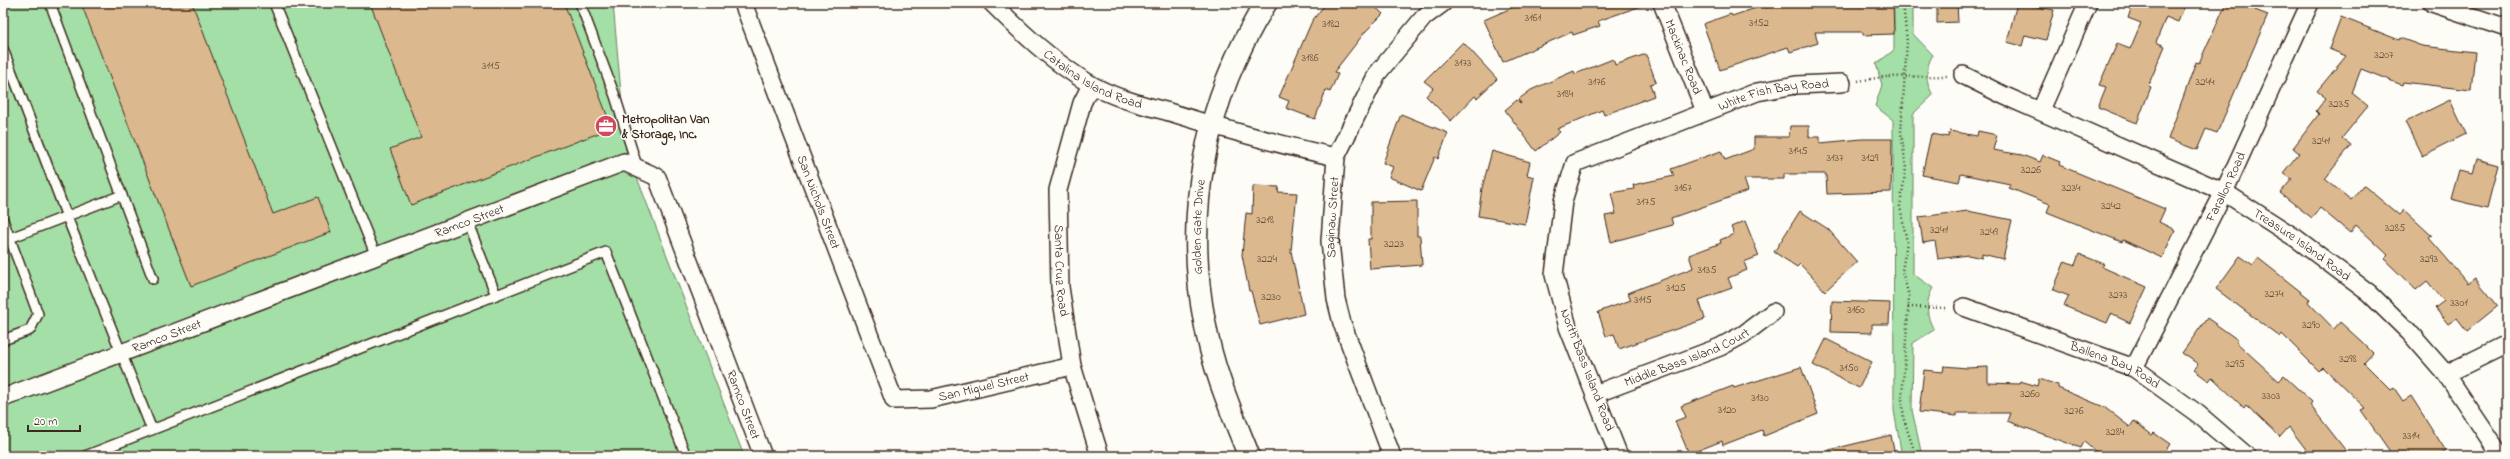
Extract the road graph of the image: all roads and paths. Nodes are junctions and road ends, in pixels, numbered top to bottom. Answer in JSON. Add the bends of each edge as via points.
{"nodes":[{"id":1,"x":50,"y":3,"type":"edge"},
{"id":2,"x":274,"y":3,"type":"edge"},
{"id":3,"x":580,"y":3,"type":"edge"},
{"id":4,"x":743,"y":3,"type":"edge"},
{"id":5,"x":992,"y":3,"type":"edge"},
{"id":6,"x":1266,"y":3,"type":"edge"},
{"id":7,"x":1443,"y":3,"type":"edge"},
{"id":8,"x":1662,"y":3,"type":"edge"},
{"id":9,"x":1903,"y":3,"type":"edge"},
{"id":10,"x":2088,"y":3,"type":"edge"},
{"id":11,"x":2310,"y":3,"type":"edge"},
{"id":12,"x":2432,"y":3,"type":"edge"},
{"id":13,"x":2507,"y":28,"type":"edge"},
{"id":14,"x":3,"y":49,"type":"edge"},
{"id":15,"x":1963,"y":74,"type":"joint"},
{"id":16,"x":1904,"y":76,"type":"junction"},
{"id":17,"x":1842,"y":83,"type":"joint"},
{"id":18,"x":1091,"y":84,"type":"junction"},
{"id":19,"x":2041,"y":110,"type":"junction"},
{"id":20,"x":1705,"y":111,"type":"junction"},
{"id":21,"x":1211,"y":125,"type":"junction"},
{"id":22,"x":1336,"y":157,"type":"junction"},
{"id":23,"x":638,"y":169,"type":"junction"},
{"id":24,"x":2224,"y":192,"type":"junction"},
{"id":25,"x":122,"y":195,"type":"junction"},
{"id":26,"x":67,"y":217,"type":"junction"},
{"id":27,"x":3,"y":220,"type":"edge"},
{"id":28,"x":467,"y":221,"type":"junction"},
{"id":29,"x":10,"y":238,"type":"junction"},
{"id":30,"x":376,"y":256,"type":"junction"},
{"id":31,"x":153,"y":279,"type":"dead end"},
{"id":32,"x":496,"y":295,"type":"junction"},
{"id":33,"x":1908,"y":307,"type":"junction"},
{"id":34,"x":1964,"y":307,"type":"joint"},
{"id":35,"x":1773,"y":312,"type":"dead end"},
{"id":36,"x":3,"y":340,"type":"edge"},
{"id":37,"x":2507,"y":344,"type":"edge"},
{"id":38,"x":121,"y":353,"type":"junction"},
{"id":39,"x":1072,"y":366,"type":"junction"},
{"id":40,"x":2134,"y":368,"type":"junction"},
{"id":41,"x":2446,"y":374,"type":"junction"},
{"id":42,"x":1595,"y":394,"type":"junction"},
{"id":43,"x":3,"y":398,"type":"edge"},
{"id":44,"x":894,"y":400,"type":"joint"},
{"id":45,"x":152,"y":430,"type":"junction"},
{"id":46,"x":85,"y":456,"type":"edge"},
{"id":47,"x":686,"y":456,"type":"edge"},
{"id":48,"x":763,"y":456,"type":"edge"},
{"id":49,"x":1100,"y":456,"type":"edge"},
{"id":50,"x":1249,"y":456,"type":"edge"},
{"id":51,"x":1392,"y":456,"type":"edge"},
{"id":52,"x":1619,"y":456,"type":"edge"},
{"id":53,"x":1916,"y":456,"type":"edge"},
{"id":54,"x":2247,"y":456,"type":"edge"},
{"id":55,"x":2501,"y":456,"type":"edge"}],
"edges":[{"from":1,"to":25,"type":"lane"},
{"from":2,"to":30,"type":"lane"},
{"from":3,"to":23,"type":"lane","via":[[615,96]]},
{"from":4,"to":44,"type":"street","name":"San Nichols Street"},
{"from":5,"to":18,"type":"street","name":"Catalina Island Road","via":[[1052,59]]},
{"from":6,"to":21,"type":"street","name":"Golden Gate Drive","via":[[1237,53]]},
{"from":7,"to":22,"type":"street","name":"Saginaw Street","via":[[1424,17],[1377,74]]},
{"from":8,"to":20,"type":"street","name":"Mackinac Road"},
{"from":9,"to":16,"type":"path","via":[[1907,42]]},
{"from":10,"to":19,"type":"street"},
{"from":11,"to":24,"type":"street","name":"Farallon Road"},
{"from":12,"to":13,"type":"street"},
{"from":14,"to":26,"type":"lane"},
{"from":15,"to":16,"type":"path","via":[[1925,78]]},
{"from":15,"to":19,"type":"street","name":"Treasure Island Road","via":[[2005,96]]},
{"from":16,"to":17,"type":"path"},
{"from":16,"to":33,"type":"path","via":[[1901,132],[1906,168],[1900,206],[1907,242],[1902,271],[1909,296]]},
{"from":17,"to":20,"type":"street","name":"White Fish Bay Road","via":[[1796,85],[1757,92]]},
{"from":18,"to":21,"type":"street","name":"Catalina Island Road","via":[[1130,100]]},
{"from":18,"to":39,"type":"street","name":"Santa Cruz Road","via":[[1082,103],[1058,190],[1060,287]]},
{"from":19,"to":24,"type":"street","name":"Treasure Island Road"},
{"from":20,"to":42,"type":"street","name":"North Bass Island Road","via":[[1575,163],[1563,201],[1554,275],[1568,327]]},
{"from":21,"to":22,"type":"street","name":"Catalina Island Road"},
{"from":21,"to":50,"type":"street","name":"Golden Gate Drive","via":[[1198,188],[1196,227],[1199,291],[1214,361]]},
{"from":22,"to":51,"type":"street","name":"Saginaw Street","via":[[1330,241],[1336,299],[1342,323]]},
{"from":23,"to":28,"type":"street","name":"Ramco Street","via":[[624,162]]},
{"from":23,"to":48,"type":"street","name":"Ramco Street","via":[[657,178]]},
{"from":24,"to":40,"type":"street","name":"Farallon Road"},
{"from":24,"to":41,"type":"street","name":"Treasure Island Road","via":[[2297,239],[2369,294],[2409,332]]},
{"from":25,"to":26,"type":"lane"},
{"from":25,"to":31,"type":"lane"},
{"from":26,"to":29,"type":"lane"},
{"from":26,"to":38,"type":"lane"},
{"from":27,"to":29,"type":"lane"},
{"from":28,"to":30,"type":"street","name":"Ramco Street"},
{"from":28,"to":32,"type":"lane"},
{"from":29,"to":36,"type":"lane","via":[[38,314],[30,330]]},
{"from":30,"to":38,"type":"street","name":"Ramco Street"},
{"from":32,"to":45,"type":"lane"},
{"from":32,"to":47,"type":"lane","via":[[606,252]]},
{"from":33,"to":34,"type":"path"},
{"from":33,"to":53,"type":"path","via":[[1902,398],[1904,420]]},
{"from":34,"to":40,"type":"street","name":"Ballena Bay Road","via":[[2023,326]]},
{"from":35,"to":42,"type":"street","name":"Middle Bass Island Court","via":[[1744,334],[1720,346]]},
{"from":37,"to":41,"type":"street"},
{"from":38,"to":43,"type":"street","name":"Ramco Street"},
{"from":38,"to":45,"type":"lane"},
{"from":39,"to":44,"type":"street","name":"San Miguel Street","via":[[931,399]]},
{"from":39,"to":49,"type":"street","name":"Santa Cruz Road"},
{"from":40,"to":54,"type":"street","name":"Ballena Bay Road","via":[[2198,414]]},
{"from":41,"to":55,"type":"street","name":"Treasure Island Road"},
{"from":42,"to":52,"type":"street","name":"North Bass Island Road"},
{"from":45,"to":46,"type":"lane"}]}
